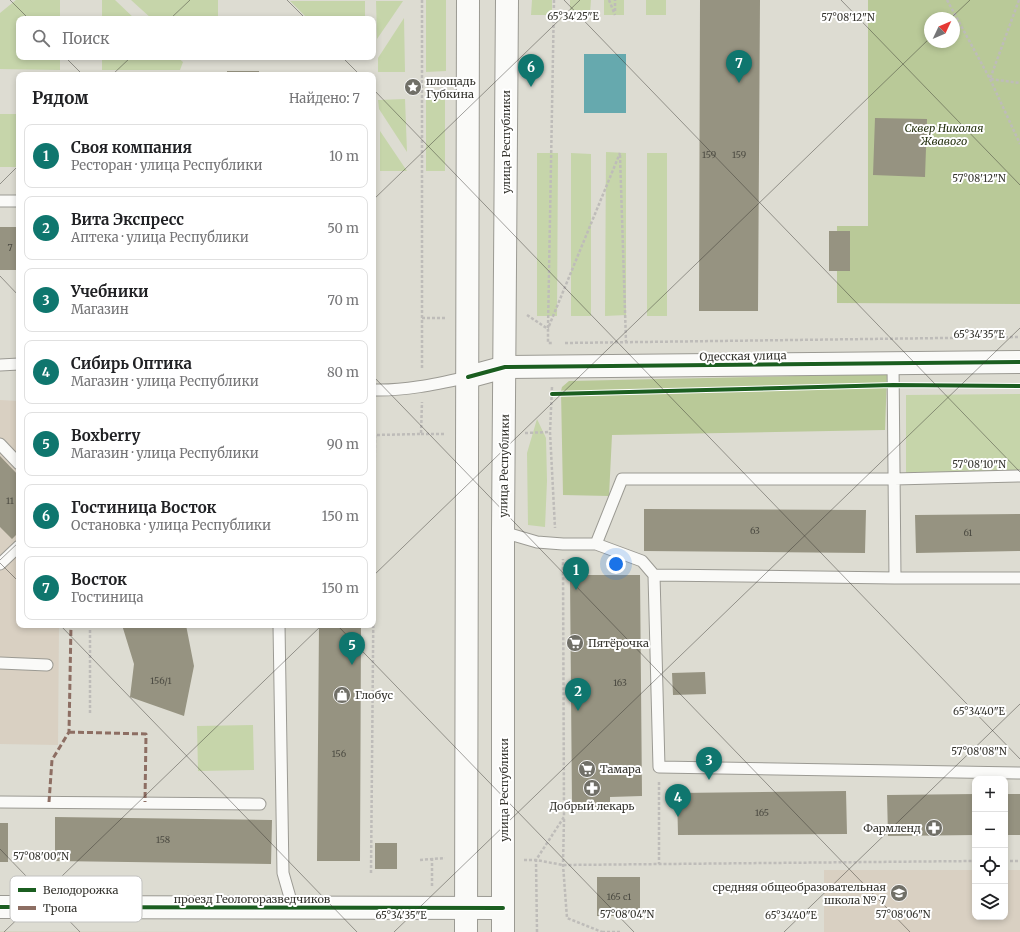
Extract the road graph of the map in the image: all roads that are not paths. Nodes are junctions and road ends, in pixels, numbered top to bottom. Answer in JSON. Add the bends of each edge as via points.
{"nodes":[{"id":1,"x":468,"y":0,"type":"edge"},
{"id":2,"x":507,"y":0,"type":"edge"},
{"id":3,"x":0,"y":201,"type":"edge"},
{"id":4,"x":16,"y":201,"type":"edge"},
{"id":5,"x":1020,"y":362,"type":"edge"},
{"id":6,"x":16,"y":364,"type":"edge"},
{"id":7,"x":893,"y":364,"type":"junction"},
{"id":8,"x":0,"y":365,"type":"edge"},
{"id":9,"x":505,"y":367,"type":"junction"},
{"id":10,"x":468,"y":377,"type":"junction"},
{"id":11,"x":376,"y":390,"type":"edge"},
{"id":12,"x":0,"y":444,"type":"edge"},
{"id":13,"x":16,"y":461,"type":"edge"},
{"id":14,"x":1020,"y":476,"type":"edge"},
{"id":15,"x":894,"y":479,"type":"junction"},
{"id":16,"x":503,"y":532,"type":"junction"},
{"id":17,"x":596,"y":544,"type":"junction"},
{"id":18,"x":16,"y":549,"type":"edge"},
{"id":19,"x":0,"y":564,"type":"edge"},
{"id":20,"x":654,"y":575,"type":"junction"},
{"id":21,"x":895,"y":578,"type":"junction"},
{"id":22,"x":1020,"y":578,"type":"edge"},
{"id":23,"x":280,"y":628,"type":"edge"},
{"id":24,"x":0,"y":664,"type":"edge"},
{"id":25,"x":46,"y":664,"type":"dead end"},
{"id":26,"x":1020,"y":773,"type":"edge"},
{"id":27,"x":0,"y":802,"type":"edge"},
{"id":28,"x":260,"y":804,"type":"dead end"},
{"id":29,"x":0,"y":907,"type":"edge"},
{"id":30,"x":10,"y":907,"type":"edge"},
{"id":31,"x":142,"y":907,"type":"edge"},
{"id":32,"x":293,"y":908,"type":"junction"},
{"id":33,"x":466,"y":908,"type":"junction"},
{"id":34,"x":503,"y":908,"type":"junction"},
{"id":35,"x":466,"y":932,"type":"edge"},
{"id":36,"x":503,"y":932,"type":"edge"}],
"edges":[{"from":1,"to":10,"type":"main road"},
{"from":2,"to":9,"type":"main road","name":"улица Республики"},
{"from":3,"to":4,"type":"lane"},
{"from":5,"to":7,"type":"main road","name":"Одесская улица"},
{"from":6,"to":8,"type":"lane"},
{"from":7,"to":9,"type":"main road","name":"Одесская улица"},
{"from":7,"to":15,"type":"lane"},
{"from":9,"to":10,"type":"main road","name":"Одесская улица"},
{"from":9,"to":16,"type":"main road","name":"улица Республики"},
{"from":10,"to":11,"type":"lane","via":[[422,387]]},
{"from":10,"to":33,"type":"main road"},
{"from":12,"to":13,"type":"lane"},
{"from":14,"to":15,"type":"lane"},
{"from":15,"to":17,"type":"lane","via":[[622,479]]},
{"from":15,"to":21,"type":"lane"},
{"from":16,"to":17,"type":"lane","via":[[537,542]]},
{"from":16,"to":34,"type":"main road","name":"улица Республики"},
{"from":17,"to":20,"type":"lane","via":[[642,561]]},
{"from":18,"to":19,"type":"lane"},
{"from":20,"to":21,"type":"lane"},
{"from":20,"to":26,"type":"lane","via":[[659,767]]},
{"from":21,"to":22,"type":"lane"},
{"from":23,"to":32,"type":"lane","via":[[283,872]]},
{"from":24,"to":25,"type":"lane"},
{"from":27,"to":28,"type":"lane"},
{"from":29,"to":30,"type":"main road","name":"проезд Геологоразведчиков"},
{"from":31,"to":32,"type":"main road","name":"проезд Геологоразведчиков"},
{"from":32,"to":33,"type":"main road","name":"проезд Геологоразведчиков"},
{"from":33,"to":34,"type":"main road","name":"проезд Геологоразведчиков"},
{"from":33,"to":35,"type":"main road"},
{"from":34,"to":36,"type":"main road","name":"улица Республики"}]}
